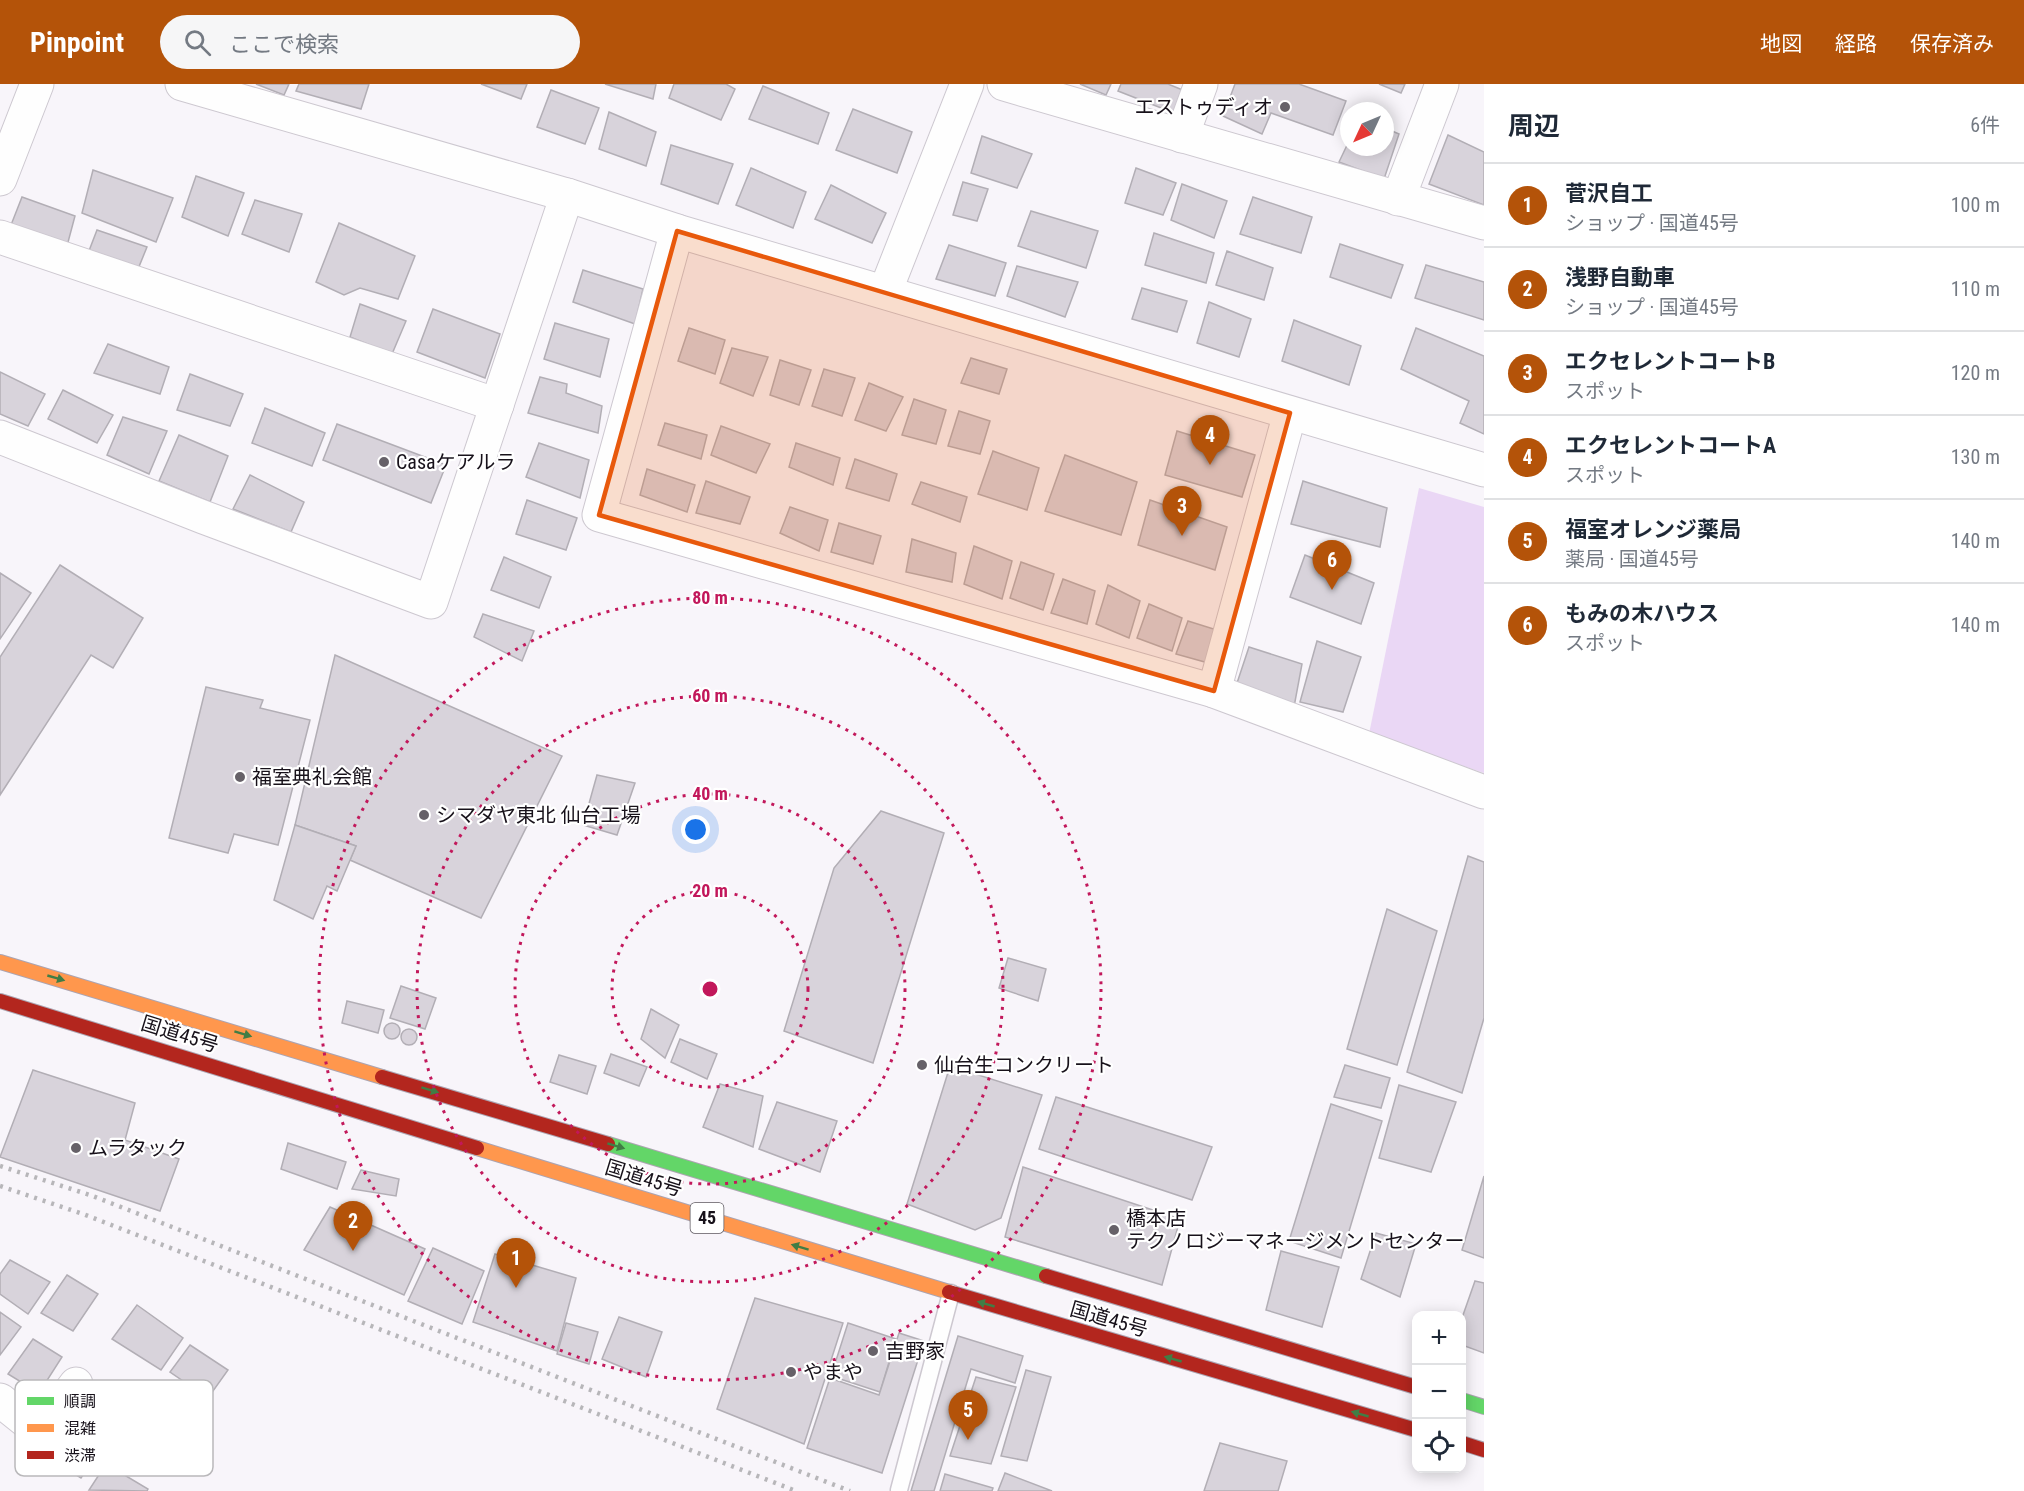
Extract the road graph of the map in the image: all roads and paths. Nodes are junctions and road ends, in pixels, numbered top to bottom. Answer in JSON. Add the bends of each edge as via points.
{"nodes":[{"id":1,"x":37,"y":84,"type":"edge"},
{"id":2,"x":182,"y":84,"type":"edge"},
{"id":3,"x":967,"y":84,"type":"edge"},
{"id":4,"x":1004,"y":84,"type":"edge"},
{"id":5,"x":1201,"y":84,"type":"edge"},
{"id":6,"x":1442,"y":84,"type":"edge"},
{"id":7,"x":1182,"y":136,"type":"junction"},
{"id":8,"x":0,"y":179,"type":"edge"},
{"id":9,"x":567,"y":195,"type":"junction"},
{"id":10,"x":1398,"y":199,"type":"junction"},
{"id":11,"x":1484,"y":223,"type":"edge"},
{"id":12,"x":677,"y":231,"type":"junction"},
{"id":13,"x":0,"y":237,"type":"edge"},
{"id":14,"x":885,"y":292,"type":"junction"},
{"id":15,"x":497,"y":405,"type":"junction"},
{"id":16,"x":1290,"y":413,"type":"junction"},
{"id":17,"x":0,"y":437,"type":"edge"},
{"id":18,"x":1484,"y":470,"type":"edge"},
{"id":19,"x":1214,"y":691,"type":"junction"},
{"id":20,"x":1484,"y":792,"type":"edge"},
{"id":21,"x":0,"y":962,"type":"edge"},
{"id":22,"x":0,"y":1000,"type":"edge"},
{"id":23,"x":951,"y":1293,"type":"junction"},
{"id":24,"x":1412,"y":1386,"type":"edge"},
{"id":25,"x":0,"y":1400,"type":"edge"},
{"id":26,"x":1466,"y":1402,"type":"edge"},
{"id":27,"x":1484,"y":1407,"type":"edge"},
{"id":28,"x":15,"y":1412,"type":"edge"},
{"id":29,"x":1412,"y":1429,"type":"edge"},
{"id":30,"x":1466,"y":1445,"type":"edge"},
{"id":31,"x":1484,"y":1450,"type":"edge"},
{"id":32,"x":899,"y":1490,"type":"edge"}],
"edges":[{"from":1,"to":8,"type":"street"},
{"from":2,"to":9,"type":"street"},
{"from":3,"to":14,"type":"street"},
{"from":4,"to":7,"type":"street"},
{"from":5,"to":7,"type":"street"},
{"from":6,"to":10,"type":"street"},
{"from":7,"to":10,"type":"street"},
{"from":9,"to":12,"type":"street"},
{"from":9,"to":15,"type":"street"},
{"from":10,"to":11,"type":"street"},
{"from":12,"to":14,"type":"street"},
{"from":12,"to":19,"type":"street","via":[[599,515]]},
{"from":13,"to":15,"type":"street"},
{"from":14,"to":16,"type":"street"},
{"from":15,"to":17,"type":"street","via":[[431,602]]},
{"from":16,"to":18,"type":"street"},
{"from":16,"to":19,"type":"street"},
{"from":19,"to":20,"type":"street"},
{"from":21,"to":24,"type":"highway","name":"国道45号","number":"45","one_way":true},
{"from":23,"to":22,"type":"highway","name":"国道45号","number":"45","one_way":true},
{"from":29,"to":23,"type":"highway","name":"国道45号","number":"45","one_way":true},
{"from":23,"to":32,"type":"lane"},
{"from":25,"to":28,"type":"street"},
{"from":26,"to":27,"type":"highway"},
{"from":30,"to":31,"type":"highway"}]}
